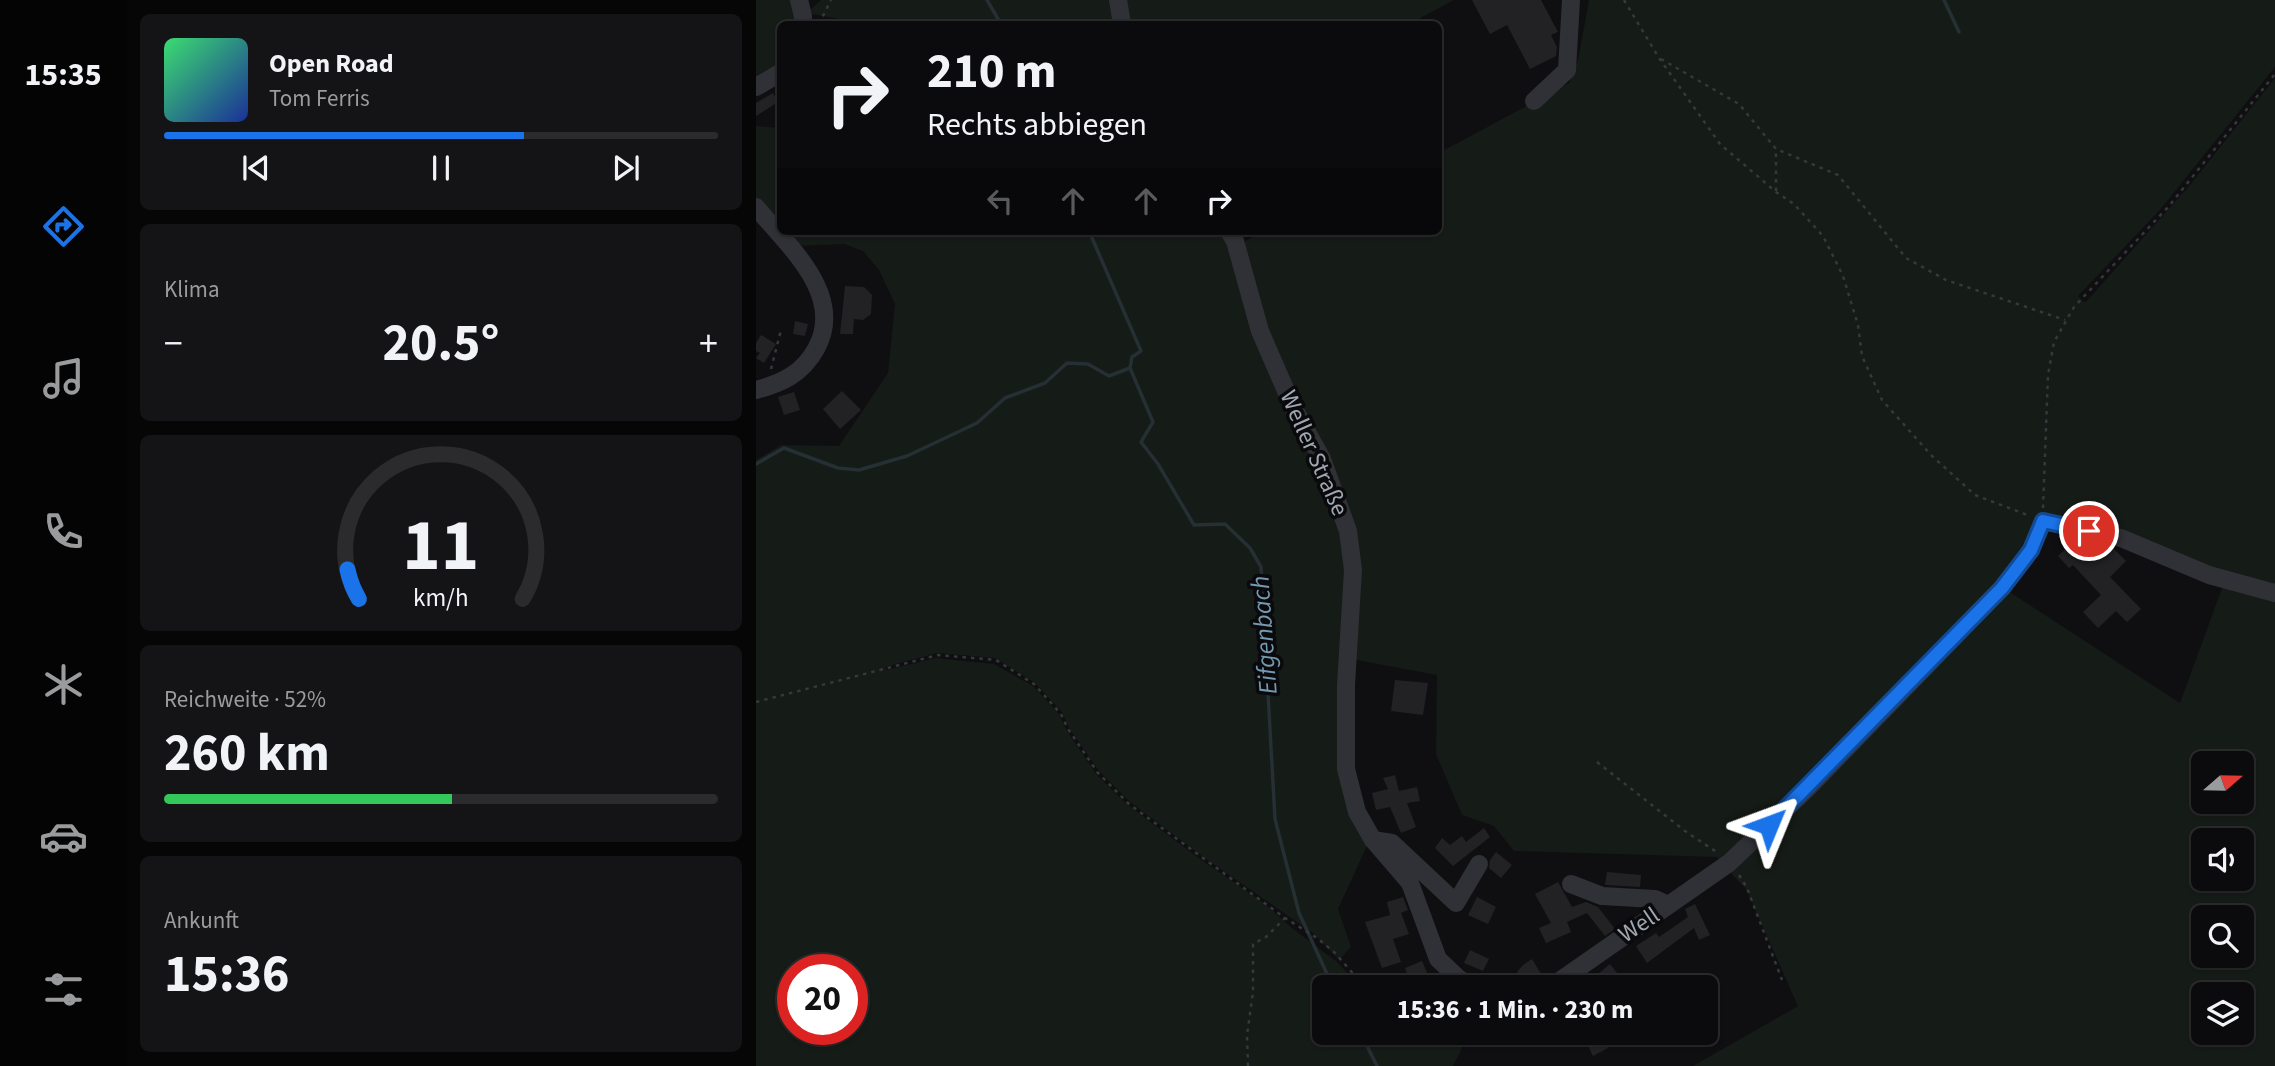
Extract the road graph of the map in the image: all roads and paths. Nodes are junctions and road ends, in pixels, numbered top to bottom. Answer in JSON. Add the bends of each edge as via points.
{"nodes":[{"id":1,"x":799,"y":0,"type":"edge"},
{"id":2,"x":831,"y":0,"type":"edge"},
{"id":3,"x":1118,"y":0,"type":"edge"},
{"id":4,"x":1571,"y":0,"type":"edge"},
{"id":5,"x":1624,"y":0,"type":"edge"},
{"id":6,"x":803,"y":21,"type":"edge"},
{"id":7,"x":820,"y":21,"type":"edge"},
{"id":8,"x":1122,"y":21,"type":"edge"},
{"id":9,"x":1659,"y":58,"type":"junction"},
{"id":10,"x":2275,"y":74,"type":"edge"},
{"id":11,"x":777,"y":75,"type":"edge"},
{"id":12,"x":756,"y":87,"type":"edge"},
{"id":13,"x":1534,"y":101,"type":"dead end"},
{"id":14,"x":1776,"y":149,"type":"junction"},
{"id":15,"x":1776,"y":192,"type":"junction"},
{"id":16,"x":756,"y":207,"type":"edge"},
{"id":17,"x":777,"y":233,"type":"edge"},
{"id":18,"x":779,"y":235,"type":"edge"},
{"id":19,"x":1231,"y":235,"type":"edge"},
{"id":20,"x":2065,"y":320,"type":"junction"},
{"id":21,"x":781,"y":330,"type":"dead end"},
{"id":22,"x":775,"y":385,"type":"junction"},
{"id":23,"x":756,"y":390,"type":"edge"},
{"id":24,"x":2043,"y":521,"type":"junction"},
{"id":25,"x":2275,"y":593,"type":"edge"},
{"id":26,"x":756,"y":702,"type":"edge"},
{"id":27,"x":1597,"y":762,"type":"dead end"},
{"id":28,"x":1373,"y":840,"type":"junction"},
{"id":29,"x":1729,"y":863,"type":"junction"},
{"id":30,"x":1479,"y":864,"type":"dead end"},
{"id":31,"x":1571,"y":884,"type":"dead end"},
{"id":32,"x":1668,"y":905,"type":"junction"},
{"id":33,"x":1285,"y":918,"type":"junction"},
{"id":34,"x":1354,"y":975,"type":"edge"},
{"id":35,"x":1455,"y":975,"type":"edge"},
{"id":36,"x":1568,"y":975,"type":"edge"},
{"id":37,"x":1782,"y":979,"type":"dead end"},
{"id":38,"x":1248,"y":1066,"type":"edge"}],
"edges":[{"from":1,"to":6,"type":"street"},
{"from":2,"to":7,"type":"path"},
{"from":3,"to":8,"type":"street"},
{"from":4,"to":13,"type":"street","via":[[1567,70]]},
{"from":5,"to":9,"type":"path"},
{"from":9,"to":14,"type":"path","via":[[1739,104]]},
{"from":9,"to":15,"type":"path","via":[[1720,144]]},
{"from":10,"to":20,"type":"path","via":[[2176,198]]},
{"from":11,"to":12,"type":"street"},
{"from":14,"to":15,"type":"path"},
{"from":14,"to":20,"type":"path","via":[[1838,175],[1906,258],[1946,279]]},
{"from":15,"to":24,"type":"path","via":[[1794,204],[1823,236],[1843,275],[1862,356],[1882,400],[1975,495]]},
{"from":16,"to":17,"type":"street"},
{"from":18,"to":22,"type":"street","via":[[814,279],[825,304],[825,328],[810,360]]},
{"from":19,"to":28,"type":"street","name":"Weller Straße","via":[[1260,331],[1322,459],[1348,531],[1353,570],[1346,769],[1357,812]]},
{"from":20,"to":24,"type":"path","via":[[2054,342],[2048,375]]},
{"from":21,"to":22,"type":"path","via":[[770,372]]},
{"from":22,"to":23,"type":"street"},
{"from":24,"to":25,"type":"street","via":[[2120,538],[2230,583]]},
{"from":24,"to":29,"type":"street","name":"Well","via":[[2031,550],[2002,588]]},
{"from":26,"to":33,"type":"path","via":[[939,655],[996,660],[1034,684],[1061,714],[1098,772],[1129,804]]},
{"from":27,"to":29,"type":"path"},
{"from":28,"to":30,"type":"street","via":[[1392,843],[1456,903]]},
{"from":28,"to":35,"type":"street","via":[[1410,883],[1438,959]]},
{"from":29,"to":32,"type":"street","name":"Well"},
{"from":29,"to":37,"type":"path","via":[[1744,881]]},
{"from":31,"to":32,"type":"street","via":[[1602,896],[1655,899]]},
{"from":32,"to":36,"type":"street","name":"Well"},
{"from":33,"to":34,"type":"path","via":[[1317,938]]},
{"from":33,"to":38,"type":"path","via":[[1253,944]]}]}
